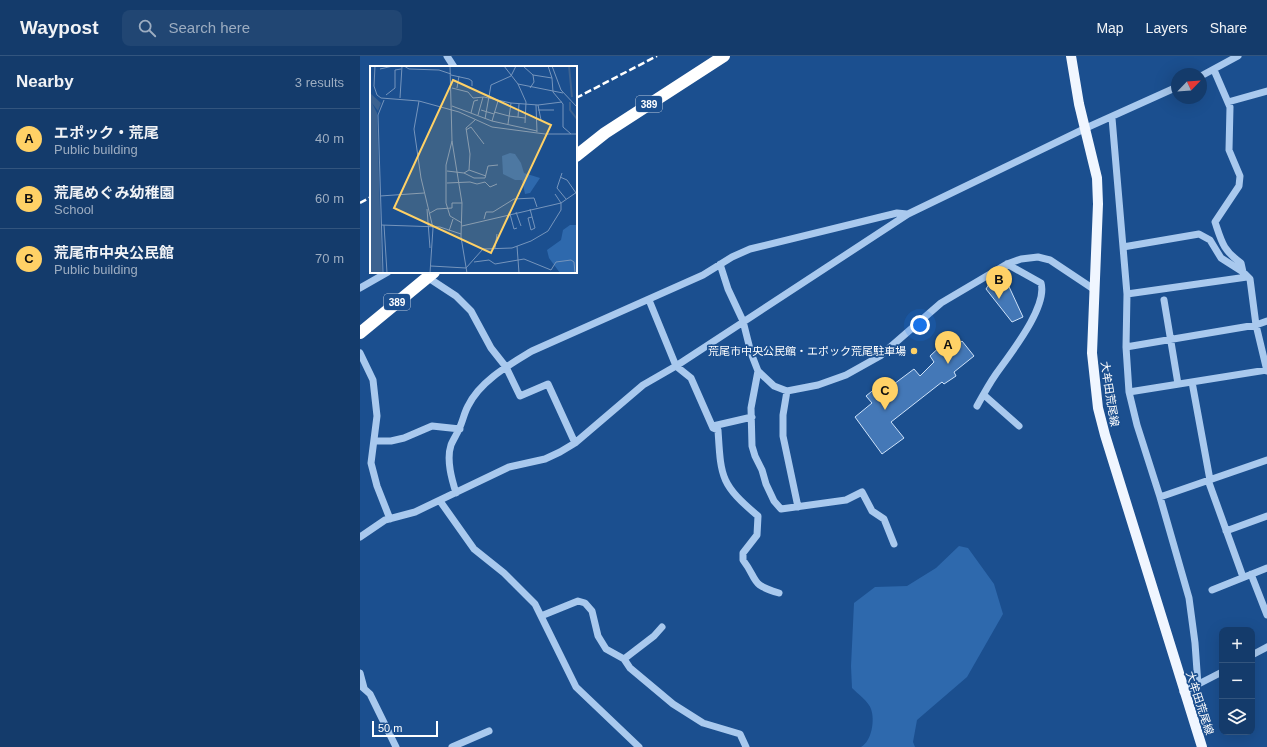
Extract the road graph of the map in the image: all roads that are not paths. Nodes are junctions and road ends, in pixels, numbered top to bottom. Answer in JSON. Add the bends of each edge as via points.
{"nodes":[{"id":1,"x":447,"y":56,"type":"edge"},
{"id":2,"x":724,"y":56,"type":"edge"},
{"id":3,"x":1071,"y":56,"type":"edge"},
{"id":4,"x":1238,"y":56,"type":"edge"},
{"id":5,"x":453,"y":66,"type":"edge"},
{"id":6,"x":1214,"y":70,"type":"junction"},
{"id":7,"x":1207,"y":73,"type":"edge"},
{"id":8,"x":1171,"y":90,"type":"edge"},
{"id":9,"x":1267,"y":91,"type":"edge"},
{"id":10,"x":1228,"y":102,"type":"junction"},
{"id":11,"x":1112,"y":118,"type":"junction"},
{"id":12,"x":1086,"y":128,"type":"junction"},
{"id":13,"x":577,"y":155,"type":"edge"},
{"id":14,"x":908,"y":214,"type":"junction"},
{"id":15,"x":1123,"y":247,"type":"junction"},
{"id":16,"x":720,"y":264,"type":"junction"},
{"id":17,"x":1007,"y":264,"type":"junction"},
{"id":18,"x":386,"y":273,"type":"edge"},
{"id":19,"x":1245,"y":274,"type":"junction"},
{"id":20,"x":431,"y":275,"type":"edge"},
{"id":21,"x":360,"y":288,"type":"edge"},
{"id":22,"x":1095,"y":290,"type":"junction"},
{"id":23,"x":1127,"y":294,"type":"junction"},
{"id":24,"x":649,"y":300,"type":"junction"},
{"id":25,"x":1164,"y":300,"type":"dead end"},
{"id":26,"x":1267,"y":320,"type":"edge"},
{"id":27,"x":743,"y":321,"type":"junction"},
{"id":28,"x":1256,"y":325,"type":"junction"},
{"id":29,"x":360,"y":332,"type":"edge"},
{"id":30,"x":1170,"y":339,"type":"junction"},
{"id":31,"x":1126,"y":347,"type":"junction"},
{"id":32,"x":360,"y":353,"type":"edge"},
{"id":33,"x":676,"y":366,"type":"junction"},
{"id":34,"x":506,"y":367,"type":"junction"},
{"id":35,"x":758,"y":371,"type":"junction"},
{"id":36,"x":1267,"y":371,"type":"edge"},
{"id":37,"x":1192,"y":382,"type":"junction"},
{"id":38,"x":1178,"y":384,"type":"junction"},
{"id":39,"x":787,"y":391,"type":"junction"},
{"id":40,"x":1129,"y":392,"type":"junction"},
{"id":41,"x":984,"y":395,"type":"junction"},
{"id":42,"x":977,"y":406,"type":"dead end"},
{"id":43,"x":752,"y":417,"type":"junction"},
{"id":44,"x":713,"y":426,"type":"junction"},
{"id":45,"x":1019,"y":426,"type":"dead end"},
{"id":46,"x":460,"y":429,"type":"junction"},
{"id":47,"x":374,"y":441,"type":"junction"},
{"id":48,"x":575,"y":443,"type":"junction"},
{"id":49,"x":1267,"y":460,"type":"edge"},
{"id":50,"x":1209,"y":480,"type":"junction"},
{"id":51,"x":456,"y":494,"type":"junction"},
{"id":52,"x":1160,"y":497,"type":"junction"},
{"id":53,"x":440,"y":501,"type":"junction"},
{"id":54,"x":798,"y":507,"type":"junction"},
{"id":55,"x":1267,"y":516,"type":"edge"},
{"id":56,"x":390,"y":518,"type":"junction"},
{"id":57,"x":1226,"y":531,"type":"junction"},
{"id":58,"x":360,"y":537,"type":"edge"},
{"id":59,"x":894,"y":544,"type":"dead end"},
{"id":60,"x":1267,"y":568,"type":"edge"},
{"id":61,"x":1251,"y":574,"type":"junction"},
{"id":62,"x":1243,"y":578,"type":"junction"},
{"id":63,"x":1212,"y":590,"type":"dead end"},
{"id":64,"x":779,"y":593,"type":"dead end"},
{"id":65,"x":1267,"y":615,"type":"edge"},
{"id":66,"x":541,"y":616,"type":"junction"},
{"id":67,"x":662,"y":627,"type":"dead end"},
{"id":68,"x":1267,"y":647,"type":"edge"},
{"id":69,"x":1255,"y":653,"type":"edge"},
{"id":70,"x":624,"y":659,"type":"junction"},
{"id":71,"x":360,"y":673,"type":"edge"},
{"id":72,"x":1219,"y":674,"type":"edge"},
{"id":73,"x":1198,"y":685,"type":"junction"},
{"id":74,"x":362,"y":687,"type":"edge"},
{"id":75,"x":1183,"y":692,"type":"junction"},
{"id":76,"x":489,"y":731,"type":"dead end"},
{"id":77,"x":396,"y":747,"type":"edge"},
{"id":78,"x":452,"y":747,"type":"edge"},
{"id":79,"x":639,"y":747,"type":"edge"},
{"id":80,"x":746,"y":747,"type":"edge"},
{"id":81,"x":1202,"y":747,"type":"edge"}],
"edges":[{"from":1,"to":5,"type":"street"},
{"from":2,"to":13,"type":"highway","number":"389","via":[[605,133]]},
{"from":3,"to":12,"type":"main road","name":"大牟田荒尾線"},
{"from":4,"to":6,"type":"street"},
{"from":6,"to":7,"type":"street"},
{"from":6,"to":10,"type":"street"},
{"from":8,"to":11,"type":"street"},
{"from":9,"to":10,"type":"street"},
{"from":10,"to":19,"type":"street","via":[[1229,150],[1240,176],[1239,186],[1215,222],[1222,243],[1228,253],[1241,263]]},
{"from":11,"to":12,"type":"street"},
{"from":11,"to":15,"type":"street"},
{"from":12,"to":14,"type":"street"},
{"from":12,"to":22,"type":"main road","name":"大牟田荒尾線","via":[[1097,178]]},
{"from":14,"to":16,"type":"street","via":[[897,213],[756,247]]},
{"from":14,"to":27,"type":"street"},
{"from":15,"to":19,"type":"street","via":[[1199,234],[1210,240],[1221,258]]},
{"from":15,"to":23,"type":"street"},
{"from":16,"to":24,"type":"street","via":[[703,275]]},
{"from":16,"to":27,"type":"street"},
{"from":17,"to":22,"type":"street","via":[[1038,257],[1050,260]]},
{"from":17,"to":39,"type":"street","via":[[941,303],[880,356],[846,375],[818,385]]},
{"from":17,"to":41,"type":"street","via":[[1041,283],[1043,290],[1030,323]]},
{"from":18,"to":21,"type":"street"},
{"from":19,"to":23,"type":"street"},
{"from":19,"to":28,"type":"street","via":[[1250,279]]},
{"from":20,"to":29,"type":"highway","number":"389"},
{"from":20,"to":34,"type":"street","via":[[471,311],[491,348]]},
{"from":22,"to":75,"type":"main road","name":"大牟田荒尾線","via":[[1092,353],[1098,408]]},
{"from":23,"to":31,"type":"street"},
{"from":24,"to":33,"type":"street"},
{"from":24,"to":34,"type":"street","via":[[532,350]]},
{"from":25,"to":30,"type":"street"},
{"from":26,"to":28,"type":"street"},
{"from":27,"to":33,"type":"street"},
{"from":27,"to":35,"type":"street"},
{"from":28,"to":30,"type":"street"},
{"from":28,"to":36,"type":"street"},
{"from":30,"to":31,"type":"street"},
{"from":30,"to":38,"type":"street"},
{"from":31,"to":40,"type":"street"},
{"from":32,"to":47,"type":"street","via":[[373,380],[377,416]]},
{"from":33,"to":44,"type":"street","via":[[691,378]]},
{"from":33,"to":48,"type":"street","via":[[643,385]]},
{"from":34,"to":46,"type":"street","via":[[475,393],[467,406]]},
{"from":34,"to":48,"type":"street","via":[[520,396],[548,384]]},
{"from":35,"to":39,"type":"street","via":[[774,386]]},
{"from":35,"to":43,"type":"street","via":[[751,408]]},
{"from":36,"to":37,"type":"street"},
{"from":37,"to":38,"type":"street"},
{"from":37,"to":50,"type":"street"},
{"from":38,"to":40,"type":"street"},
{"from":39,"to":54,"type":"street","via":[[783,415],[784,436]]},
{"from":40,"to":52,"type":"street"},
{"from":41,"to":42,"type":"street"},
{"from":41,"to":45,"type":"street"},
{"from":43,"to":44,"type":"street"},
{"from":43,"to":54,"type":"street","via":[[755,456],[774,501],[781,509]]},
{"from":44,"to":64,"type":"street","via":[[718,430],[724,480],[738,499],[758,516],[757,535],[743,553],[743,560],[754,582],[764,589]]},
{"from":46,"to":47,"type":"street","via":[[432,426],[404,438]]},
{"from":46,"to":51,"type":"street","via":[[451,446],[451,477]]},
{"from":47,"to":56,"type":"street","via":[[371,462],[377,486]]},
{"from":48,"to":51,"type":"street","via":[[545,459],[509,467]]},
{"from":49,"to":50,"type":"street"},
{"from":50,"to":52,"type":"street"},
{"from":50,"to":57,"type":"street"},
{"from":51,"to":53,"type":"street"},
{"from":52,"to":73,"type":"street","via":[[1189,598],[1196,643]]},
{"from":53,"to":56,"type":"street","via":[[415,512]]},
{"from":53,"to":66,"type":"street","via":[[474,549],[521,589],[535,604]]},
{"from":54,"to":59,"type":"street","via":[[846,500],[862,492],[872,511],[884,519]]},
{"from":55,"to":57,"type":"street"},
{"from":56,"to":58,"type":"street","via":[[375,525]]},
{"from":57,"to":62,"type":"street"},
{"from":60,"to":61,"type":"street"},
{"from":61,"to":62,"type":"street"},
{"from":61,"to":65,"type":"street"},
{"from":62,"to":63,"type":"street"},
{"from":66,"to":70,"type":"street","via":[[578,601],[585,603],[592,611],[598,636],[606,649]]},
{"from":66,"to":79,"type":"street","via":[[576,687]]},
{"from":67,"to":70,"type":"street"},
{"from":68,"to":69,"type":"street"},
{"from":70,"to":80,"type":"street","via":[[630,668],[673,704],[703,723],[740,734]]},
{"from":71,"to":74,"type":"street"},
{"from":72,"to":73,"type":"street"},
{"from":73,"to":75,"type":"street"},
{"from":74,"to":77,"type":"street","via":[[370,694]]},
{"from":75,"to":81,"type":"main road","name":"大牟田荒尾線"},
{"from":76,"to":78,"type":"street"}]}
